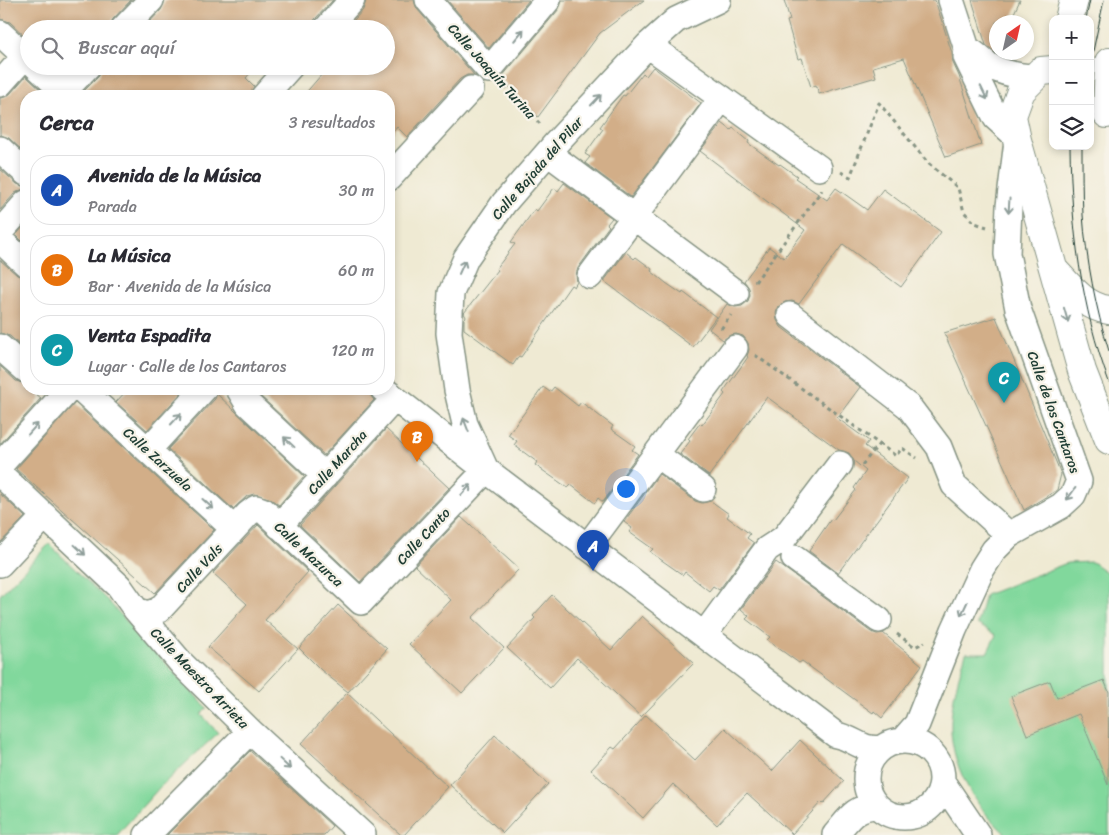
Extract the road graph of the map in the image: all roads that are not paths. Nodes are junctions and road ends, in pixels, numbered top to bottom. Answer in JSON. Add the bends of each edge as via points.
{"nodes":[{"id":1,"x":150,"y":0,"type":"edge"},
{"id":2,"x":352,"y":0,"type":"edge"},
{"id":3,"x":428,"y":0,"type":"edge"},
{"id":4,"x":548,"y":0,"type":"edge"},
{"id":5,"x":718,"y":0,"type":"edge"},
{"id":6,"x":951,"y":0,"type":"edge"},
{"id":7,"x":1074,"y":0,"type":"edge"},
{"id":8,"x":673,"y":10,"type":"edge"},
{"id":9,"x":1069,"y":15,"type":"edge"},
{"id":10,"x":131,"y":20,"type":"edge"},
{"id":11,"x":334,"y":20,"type":"edge"},
{"id":12,"x":0,"y":34,"type":"edge"},
{"id":13,"x":648,"y":45,"type":"junction"},
{"id":14,"x":967,"y":49,"type":"junction"},
{"id":15,"x":20,"y":52,"type":"edge"},
{"id":16,"x":1109,"y":62,"type":"edge"},
{"id":17,"x":1045,"y":68,"type":"edge"},
{"id":18,"x":20,"y":69,"type":"edge"},
{"id":19,"x":45,"y":75,"type":"edge"},
{"id":20,"x":81,"y":75,"type":"edge"},
{"id":21,"x":284,"y":75,"type":"edge"},
{"id":22,"x":0,"y":84,"type":"edge"},
{"id":23,"x":471,"y":89,"type":"dead end"},
{"id":24,"x":62,"y":90,"type":"edge"},
{"id":25,"x":69,"y":90,"type":"edge"},
{"id":26,"x":270,"y":90,"type":"edge"},
{"id":27,"x":1094,"y":92,"type":"edge"},
{"id":28,"x":722,"y":98,"type":"junction"},
{"id":29,"x":1108,"y":117,"type":"edge"},
{"id":30,"x":1016,"y":138,"type":"junction"},
{"id":31,"x":553,"y":147,"type":"junction"},
{"id":32,"x":0,"y":149,"type":"edge"},
{"id":33,"x":20,"y":167,"type":"edge"},
{"id":34,"x":819,"y":168,"type":"road end"},
{"id":35,"x":395,"y":171,"type":"edge"},
{"id":36,"x":20,"y":210,"type":"edge"},
{"id":37,"x":634,"y":216,"type":"junction"},
{"id":38,"x":0,"y":232,"type":"edge"},
{"id":39,"x":0,"y":240,"type":"edge"},
{"id":40,"x":20,"y":258,"type":"edge"},
{"id":41,"x":1052,"y":268,"type":"junction"},
{"id":42,"x":590,"y":276,"type":"dead end"},
{"id":43,"x":739,"y":299,"type":"road end"},
{"id":44,"x":1109,"y":310,"type":"edge"},
{"id":45,"x":790,"y":315,"type":"dead end"},
{"id":46,"x":736,"y":343,"type":"road end"},
{"id":47,"x":0,"y":347,"type":"edge"},
{"id":48,"x":20,"y":365,"type":"edge"},
{"id":49,"x":457,"y":390,"type":"junction"},
{"id":50,"x":61,"y":395,"type":"edge"},
{"id":51,"x":70,"y":395,"type":"edge"},
{"id":52,"x":198,"y":395,"type":"edge"},
{"id":53,"x":243,"y":395,"type":"edge"},
{"id":54,"x":387,"y":395,"type":"edge"},
{"id":55,"x":389,"y":395,"type":"edge"},
{"id":56,"x":414,"y":414,"type":"junction"},
{"id":57,"x":1109,"y":440,"type":"edge"},
{"id":58,"x":148,"y":450,"type":"junction"},
{"id":59,"x":665,"y":461,"type":"dead end"},
{"id":60,"x":840,"y":464,"type":"dead end"},
{"id":61,"x":0,"y":465,"type":"edge"},
{"id":62,"x":486,"y":470,"type":"junction"},
{"id":63,"x":0,"y":474,"type":"edge"},
{"id":64,"x":325,"y":476,"type":"junction"},
{"id":65,"x":703,"y":489,"type":"dead end"},
{"id":66,"x":256,"y":508,"type":"joint"},
{"id":67,"x":45,"y":516,"type":"junction"},
{"id":68,"x":279,"y":526,"type":"junction"},
{"id":69,"x":234,"y":529,"type":"junction"},
{"id":70,"x":1009,"y":534,"type":"junction"},
{"id":71,"x":587,"y":547,"type":"junction"},
{"id":72,"x":794,"y":558,"type":"dead end"},
{"id":73,"x":2,"y":559,"type":"edge"},
{"id":74,"x":361,"y":602,"type":"joint"},
{"id":75,"x":136,"y":610,"type":"junction"},
{"id":76,"x":879,"y":620,"type":"road end"},
{"id":77,"x":704,"y":635,"type":"junction"},
{"id":78,"x":250,"y":731,"type":"junction"},
{"id":79,"x":836,"y":735,"type":"junction"},
{"id":80,"x":891,"y":744,"type":"junction"},
{"id":81,"x":866,"y":776,"type":"junction"},
{"id":82,"x":943,"y":783,"type":"junction"},
{"id":83,"x":896,"y":818,"type":"edge"},
{"id":84,"x":353,"y":832,"type":"edge"},
{"id":85,"x":147,"y":835,"type":"edge"},
{"id":86,"x":835,"y":835,"type":"edge"},
{"id":87,"x":966,"y":835,"type":"edge"},
{"id":88,"x":978,"y":835,"type":"edge"}],
"edges":[{"from":1,"to":10,"type":"street"},
{"from":2,"to":11,"type":"street"},
{"from":3,"to":4,"type":"street","name":"Calle Joaquín Turina","one_way":true,"via":[[489,70]]},
{"from":5,"to":8,"type":"street","name":"Calle Bajada del Pilar"},
{"from":6,"to":14,"type":"street"},
{"from":7,"to":9,"type":"main road"},
{"from":8,"to":13,"type":"street","name":"Calle Bajada del Pilar"},
{"from":12,"to":15,"type":"street"},
{"from":13,"to":28,"type":"street"},
{"from":31,"to":13,"type":"street","name":"Calle Bajada del Pilar","one_way":true},
{"from":14,"to":17,"type":"street","via":[[1005,73]]},
{"from":14,"to":30,"type":"street","one_way":true,"via":[[966,57],[996,118]]},
{"from":16,"to":29,"type":"main road"},
{"from":17,"to":30,"type":"main road","via":[[1021,91],[1014,106],[1012,116]]},
{"from":18,"to":22,"type":"street"},
{"from":19,"to":24,"type":"street"},
{"from":20,"to":25,"type":"street"},
{"from":21,"to":26,"type":"street"},
{"from":23,"to":35,"type":"street"},
{"from":27,"to":29,"type":"main road"},
{"from":28,"to":34,"type":"street"},
{"from":28,"to":37,"type":"street"},
{"from":30,"to":41,"type":"main road"},
{"from":30,"to":70,"type":"street","name":"Calle de los Cantaros","one_way":true,"via":[[1007,254],[1018,309],[1079,481],[1061,506]]},
{"from":31,"to":37,"type":"street"},
{"from":49,"to":31,"type":"street","name":"Calle Bajada del Pilar","one_way":true,"via":[[449,333],[451,293],[466,258],[504,203]]},
{"from":32,"to":33,"type":"street"},
{"from":36,"to":38,"type":"street"},
{"from":37,"to":42,"type":"street"},
{"from":37,"to":43,"type":"street"},
{"from":39,"to":40,"type":"street"},
{"from":41,"to":44,"type":"main road","via":[[1086,302]]},
{"from":41,"to":57,"type":"main road","one_way":true,"via":[[1082,371]]},
{"from":45,"to":70,"type":"street","via":[[909,407],[939,447],[954,485]]},
{"from":46,"to":71,"type":"street"},
{"from":47,"to":48,"type":"street"},
{"from":49,"to":56,"type":"street","via":[[449,407],[442,413],[423,417]]},
{"from":62,"to":49,"type":"street","name":"Calle Bajada del Pilar","one_way":true,"via":[[465,424]]},
{"from":61,"to":50,"type":"street","one_way":true},
{"from":51,"to":58,"type":"street","name":"Calle Zarzuela"},
{"from":58,"to":52,"type":"street","one_way":true},
{"from":64,"to":53,"type":"street","one_way":true,"via":[[248,404]]},
{"from":54,"to":64,"type":"street","name":"Calle Marcha"},
{"from":55,"to":56,"type":"street"},
{"from":56,"to":62,"type":"street"},
{"from":58,"to":69,"type":"street","name":"Calle Zarzuela","one_way":true},
{"from":59,"to":65,"type":"street"},
{"from":60,"to":77,"type":"street","via":[[784,538],[767,549]]},
{"from":62,"to":71,"type":"street"},
{"from":74,"to":62,"type":"street","name":"Calle Canto","one_way":true},
{"from":63,"to":67,"type":"street","name":"Calle Maestro Arrieta"},
{"from":64,"to":68,"type":"street","name":"Calle Marcha"},
{"from":66,"to":68,"type":"street","name":"Calle Mazurca","via":[[264,511]]},
{"from":66,"to":69,"type":"street","name":"Calle Vals"},
{"from":67,"to":73,"type":"street"},
{"from":67,"to":75,"type":"street","name":"Calle Maestro Arrieta","one_way":true,"via":[[118,586]]},
{"from":68,"to":74,"type":"street","name":"Calle Mazurca"},
{"from":69,"to":75,"type":"street","name":"Calle Vals","via":[[159,610],[147,614]]},
{"from":70,"to":80,"type":"street","name":"Calle de los Cantaros","one_way":true,"via":[[982,569],[917,724]]},
{"from":71,"to":77,"type":"street"},
{"from":72,"to":76,"type":"street"},
{"from":75,"to":78,"type":"street","name":"Calle Maestro Arrieta","via":[[182,664]]},
{"from":77,"to":79,"type":"street"},
{"from":78,"to":84,"type":"street","name":"Calle Maestro Arrieta","one_way":true},
{"from":78,"to":85,"type":"street"},
{"from":79,"to":80,"type":"street","via":[[847,737],[865,748]]},
{"from":79,"to":81,"type":"street"},
{"from":80,"to":81,"type":"street","via":[[873,756]]},
{"from":80,"to":82,"type":"street","via":[[913,742],[932,752],[942,772]]},
{"from":81,"to":83,"type":"street","via":[[870,797]]},
{"from":82,"to":83,"type":"street","via":[[934,803],[926,811]]},
{"from":82,"to":88,"type":"street"},
{"from":83,"to":86,"type":"street","via":[[866,806],[857,810]]},
{"from":83,"to":87,"type":"street","via":[[936,816]]}]}
